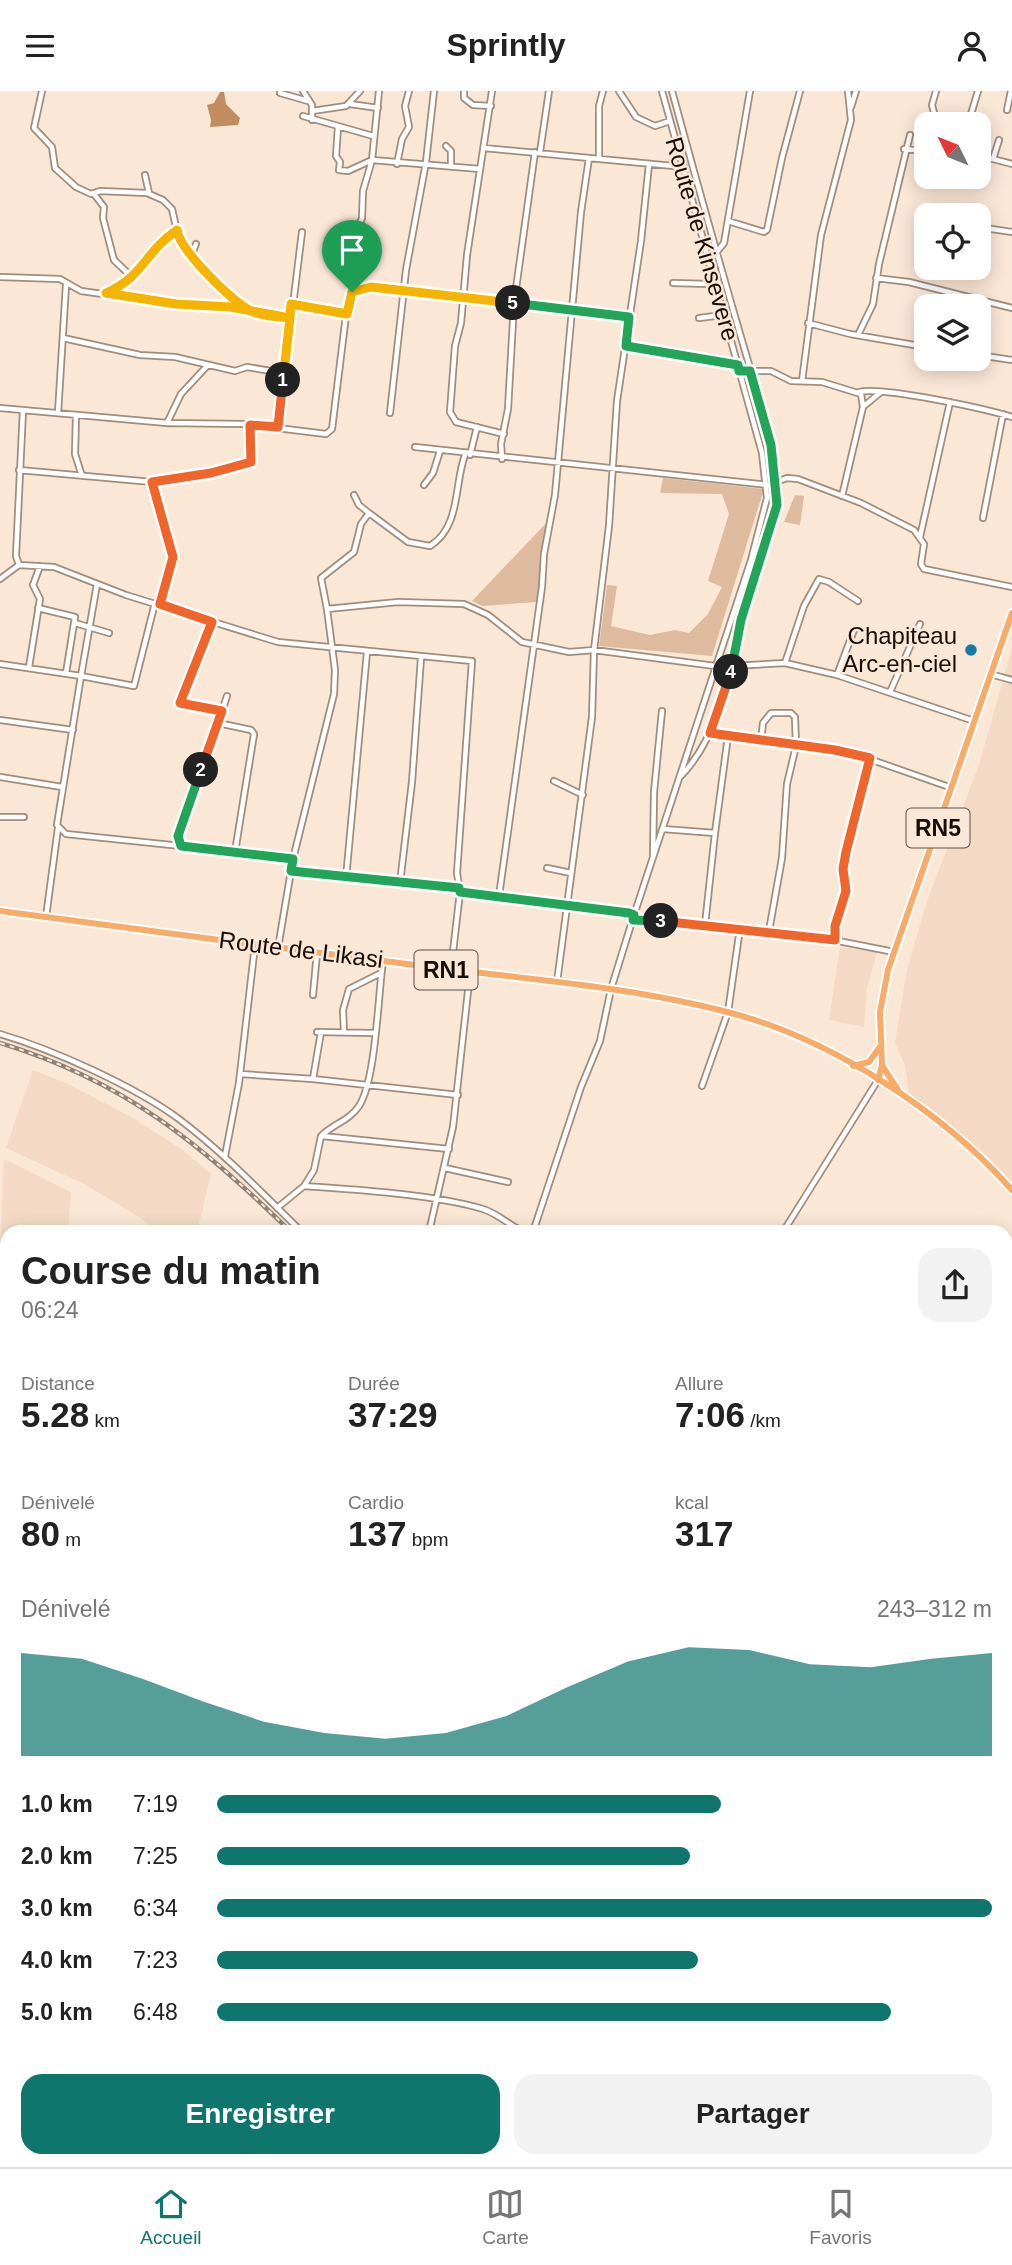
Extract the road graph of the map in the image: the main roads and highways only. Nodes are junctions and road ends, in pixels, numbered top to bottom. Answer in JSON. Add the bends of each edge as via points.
{"nodes":[{"id":1,"x":1012,"y":613,"type":"edge"},
{"id":2,"x":0,"y":911,"type":"edge"},
{"id":3,"x":880,"y":1046,"type":"junction"},
{"id":4,"x":853,"y":1066,"type":"junction"},
{"id":5,"x":882,"y":1066,"type":"junction"},
{"id":6,"x":878,"y":1080,"type":"junction"},
{"id":7,"x":904,"y":1096,"type":"junction"},
{"id":8,"x":1012,"y":1190,"type":"edge"}],
"edges":[{"from":1,"to":3,"type":"highway","number":"RN5","via":[[894,952],[882,997]]},
{"from":2,"to":4,"type":"highway","name":"Route de Likasi","number":"RN1","via":[[611,989],[728,1012],[805,1041]]},
{"from":3,"to":4,"type":"highway","via":[[869,1062]]},
{"from":3,"to":5,"type":"highway","number":"RN5"},
{"from":4,"to":6,"type":"highway","name":"Route de Likasi","number":"RN1"},
{"from":5,"to":6,"type":"highway","number":"RN5"},
{"from":5,"to":7,"type":"highway"},
{"from":6,"to":7,"type":"highway","number":"RN1"},
{"from":7,"to":8,"type":"highway","number":"RN1","via":[[953,1133]]}]}
